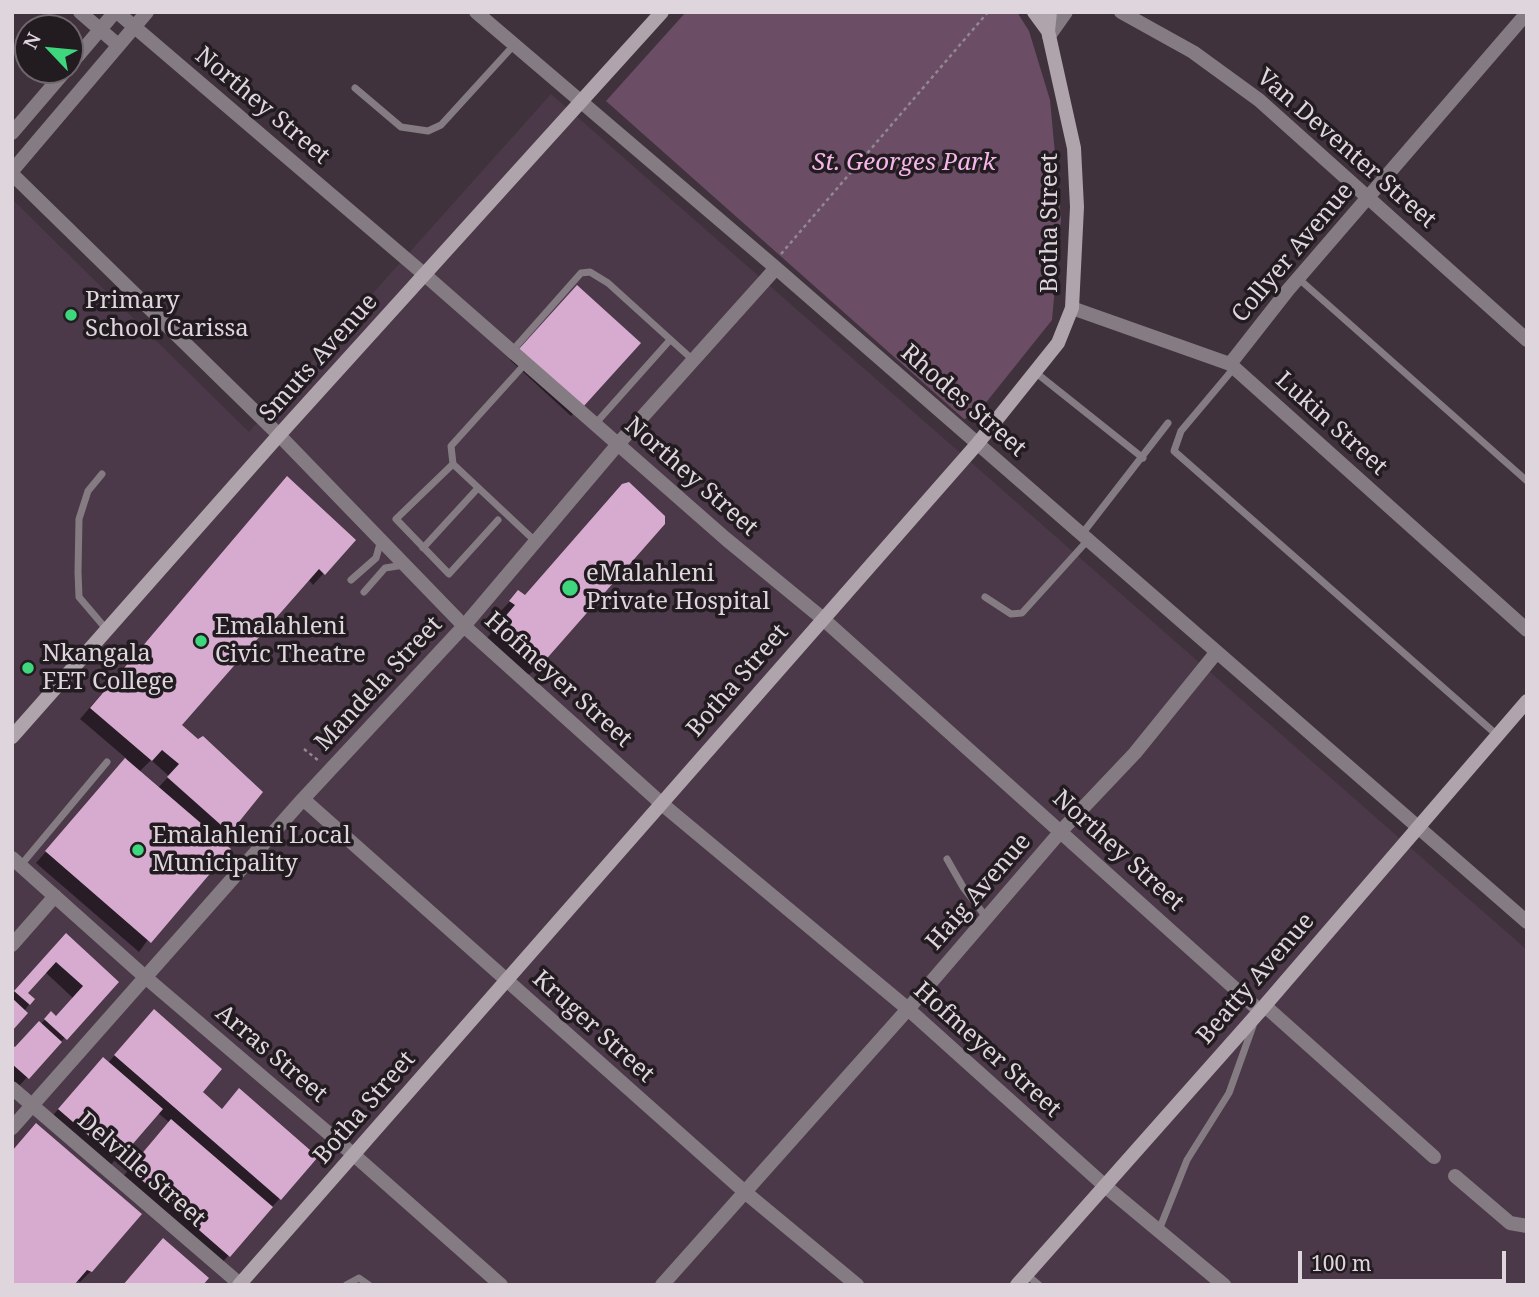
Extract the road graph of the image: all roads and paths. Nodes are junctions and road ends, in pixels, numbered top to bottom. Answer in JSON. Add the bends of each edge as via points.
{"nodes":[{"id":1,"x":80,"y":12,"type":"edge"},
{"id":2,"x":116,"y":12,"type":"edge"},
{"id":3,"x":148,"y":12,"type":"edge"},
{"id":4,"x":476,"y":12,"type":"edge"},
{"id":5,"x":662,"y":12,"type":"edge"},
{"id":6,"x":988,"y":12,"type":"edge"},
{"id":7,"x":1034,"y":12,"type":"edge"},
{"id":8,"x":1050,"y":12,"type":"edge"},
{"id":9,"x":1066,"y":12,"type":"edge"},
{"id":10,"x":1121,"y":12,"type":"edge"},
{"id":11,"x":1524,"y":15,"type":"edge"},
{"id":12,"x":135,"y":27,"type":"junction"},
{"id":13,"x":100,"y":30,"type":"junction"},
{"id":14,"x":1048,"y":33,"type":"junction"},
{"id":15,"x":118,"y":45,"type":"junction"},
{"id":16,"x":514,"y":45,"type":"junction"},
{"id":17,"x":84,"y":49,"type":"edge"},
{"id":18,"x":54,"y":84,"type":"edge"},
{"id":19,"x":355,"y":88,"type":"dead end"},
{"id":20,"x":581,"y":103,"type":"junction"},
{"id":21,"x":12,"y":133,"type":"edge"},
{"id":22,"x":12,"y":172,"type":"edge"},
{"id":23,"x":1370,"y":197,"type":"junction"},
{"id":24,"x":774,"y":266,"type":"junction"},
{"id":25,"x":425,"y":275,"type":"junction"},
{"id":26,"x":1299,"y":279,"type":"junction"},
{"id":27,"x":1072,"y":308,"type":"junction"},
{"id":28,"x":670,"y":340,"type":"junction"},
{"id":29,"x":1527,"y":340,"type":"edge"},
{"id":30,"x":512,"y":351,"type":"junction"},
{"id":31,"x":693,"y":360,"type":"junction"},
{"id":32,"x":526,"y":363,"type":"junction"},
{"id":33,"x":1232,"y":366,"type":"junction"},
{"id":34,"x":1035,"y":372,"type":"junction"},
{"id":35,"x":596,"y":423,"type":"junction"},
{"id":36,"x":1167,"y":423,"type":"dead end"},
{"id":37,"x":279,"y":435,"type":"junction"},
{"id":38,"x":620,"y":443,"type":"junction"},
{"id":39,"x":978,"y":443,"type":"junction"},
{"id":40,"x":1143,"y":458,"type":"junction"},
{"id":41,"x":453,"y":464,"type":"junction"},
{"id":42,"x":102,"y":474,"type":"dead end"},
{"id":43,"x":1527,"y":481,"type":"edge"},
{"id":44,"x":478,"y":488,"type":"junction"},
{"id":45,"x":498,"y":520,"type":"dead end"},
{"id":46,"x":1086,"y":537,"type":"junction"},
{"id":47,"x":381,"y":540,"type":"junction"},
{"id":48,"x":536,"y":541,"type":"junction"},
{"id":49,"x":423,"y":548,"type":"junction"},
{"id":50,"x":405,"y":565,"type":"junction"},
{"id":51,"x":351,"y":580,"type":"dead end"},
{"id":52,"x":364,"y":592,"type":"dead end"},
{"id":53,"x":985,"y":597,"type":"dead end"},
{"id":54,"x":822,"y":618,"type":"junction"},
{"id":55,"x":464,"y":626,"type":"junction"},
{"id":56,"x":1527,"y":630,"type":"edge"},
{"id":57,"x":107,"y":631,"type":"junction"},
{"id":58,"x":1216,"y":653,"type":"junction"},
{"id":59,"x":1527,"y":701,"type":"edge"},
{"id":60,"x":1497,"y":735,"type":"junction"},
{"id":61,"x":12,"y":737,"type":"edge"},
{"id":62,"x":304,"y":749,"type":"dead end"},
{"id":63,"x":107,"y":762,"type":"dead end"},
{"id":64,"x":329,"y":770,"type":"junction"},
{"id":65,"x":303,"y":799,"type":"junction"},
{"id":66,"x":662,"y":804,"type":"junction"},
{"id":67,"x":1416,"y":828,"type":"junction"},
{"id":68,"x":1062,"y":830,"type":"junction"},
{"id":69,"x":947,"y":859,"type":"dead end"},
{"id":70,"x":16,"y":862,"type":"edge"},
{"id":71,"x":55,"y":896,"type":"junction"},
{"id":72,"x":987,"y":918,"type":"junction"},
{"id":73,"x":1527,"y":922,"type":"edge"},
{"id":74,"x":12,"y":945,"type":"edge"},
{"id":75,"x":144,"y":976,"type":"junction"},
{"id":76,"x":506,"y":980,"type":"junction"},
{"id":77,"x":1262,"y":1008,"type":"junction"},
{"id":78,"x":908,"y":1009,"type":"junction"},
{"id":79,"x":12,"y":1088,"type":"edge"},
{"id":80,"x":32,"y":1106,"type":"junction"},
{"id":81,"x":12,"y":1128,"type":"edge"},
{"id":82,"x":354,"y":1155,"type":"junction"},
{"id":83,"x":1434,"y":1157,"type":"dead end"},
{"id":84,"x":1455,"y":1176,"type":"dead end"},
{"id":85,"x":1105,"y":1186,"type":"junction"},
{"id":86,"x":746,"y":1193,"type":"junction"},
{"id":87,"x":1527,"y":1226,"type":"edge"},
{"id":88,"x":1158,"y":1230,"type":"junction"},
{"id":89,"x":1022,"y":1279,"type":"edge"},
{"id":90,"x":240,"y":1284,"type":"edge"},
{"id":91,"x":346,"y":1285,"type":"edge"},
{"id":92,"x":369,"y":1285,"type":"edge"},
{"id":93,"x":501,"y":1285,"type":"edge"},
{"id":94,"x":662,"y":1285,"type":"edge"},
{"id":95,"x":857,"y":1285,"type":"edge"},
{"id":96,"x":1039,"y":1285,"type":"edge"},
{"id":97,"x":1224,"y":1285,"type":"edge"}],
"edges":[{"from":1,"to":13,"type":"street"},
{"from":2,"to":12,"type":"street","name":"Northey Street"},
{"from":2,"to":13,"type":"street"},
{"from":3,"to":12,"type":"street"},
{"from":4,"to":16,"type":"street","name":"Rhodes Street"},
{"from":5,"to":20,"type":"main road","name":"Smuts Avenue"},
{"from":6,"to":24,"type":"path"},
{"from":7,"to":14,"type":"main road"},
{"from":8,"to":14,"type":"main road"},
{"from":9,"to":14,"type":"street"},
{"from":10,"to":23,"type":"street","name":"Van Deventer Street","via":[[1194,52],[1259,100]]},
{"from":11,"to":23,"type":"street","name":"Collyer Avenue"},
{"from":12,"to":15,"type":"street"},
{"from":12,"to":25,"type":"street","name":"Northey Street"},
{"from":13,"to":15,"type":"street"},
{"from":13,"to":17,"type":"street"},
{"from":14,"to":27,"type":"main road","name":"Botha Street","via":[[1074,148]]},
{"from":15,"to":22,"type":"street"},
{"from":16,"to":19,"type":"lane","via":[[441,125],[428,131],[401,127]]},
{"from":16,"to":20,"type":"street","name":"Rhodes Street"},
{"from":18,"to":21,"type":"street"},
{"from":20,"to":24,"type":"street","name":"Rhodes Street"},
{"from":20,"to":25,"type":"main road","name":"Smuts Avenue"},
{"from":22,"to":37,"type":"street","name":"Hofmeyer Street"},
{"from":23,"to":26,"type":"street","name":"Collyer Avenue"},
{"from":23,"to":29,"type":"street","name":"Van Deventer Street"},
{"from":24,"to":31,"type":"street","name":"Mandela Street"},
{"from":24,"to":39,"type":"street","name":"Rhodes Street"},
{"from":25,"to":30,"type":"street","name":"Northey Street"},
{"from":25,"to":37,"type":"main road","name":"Smuts Avenue"},
{"from":26,"to":33,"type":"street","name":"Collyer Avenue"},
{"from":26,"to":43,"type":"lane"},
{"from":27,"to":33,"type":"street","name":"Lukin Street"},
{"from":27,"to":34,"type":"main road","name":"Botha Street","via":[[1058,343]]},
{"from":28,"to":30,"type":"lane","via":[[608,283],[585,272]]},
{"from":28,"to":31,"type":"lane"},
{"from":28,"to":35,"type":"lane"},
{"from":30,"to":32,"type":"street","name":"Northey Street"},
{"from":31,"to":38,"type":"street","name":"Mandela Street"},
{"from":32,"to":35,"type":"street","name":"Northey Street"},
{"from":32,"to":41,"type":"lane","via":[[452,446]]},
{"from":33,"to":56,"type":"street","name":"Lukin Street"},
{"from":33,"to":60,"type":"lane","via":[[1181,430],[1174,451]]},
{"from":34,"to":39,"type":"main road","name":"Botha Street"},
{"from":34,"to":40,"type":"lane"},
{"from":35,"to":38,"type":"street","name":"Northey Street"},
{"from":36,"to":40,"type":"lane"},
{"from":37,"to":47,"type":"street","name":"Hofmeyer Street"},
{"from":37,"to":57,"type":"main road","name":"Smuts Avenue"},
{"from":38,"to":48,"type":"street","name":"Mandela Street"},
{"from":38,"to":54,"type":"street","name":"Northey Street"},
{"from":39,"to":46,"type":"street","name":"Rhodes Street"},
{"from":39,"to":54,"type":"main road","name":"Botha Street"},
{"from":40,"to":46,"type":"lane"},
{"from":41,"to":44,"type":"lane"},
{"from":41,"to":49,"type":"lane","via":[[396,519]]},
{"from":42,"to":57,"type":"lane","via":[[88,491],[79,519],[78,572],[79,597]]},
{"from":44,"to":48,"type":"lane"},
{"from":44,"to":49,"type":"lane"},
{"from":45,"to":49,"type":"lane","via":[[449,573]]},
{"from":46,"to":53,"type":"lane","via":[[1022,613],[1011,614]]},
{"from":46,"to":58,"type":"street","name":"Rhodes Street"},
{"from":47,"to":50,"type":"street","name":"Hofmeyer Street"},
{"from":47,"to":51,"type":"lane","via":[[376,558]]},
{"from":48,"to":55,"type":"street","name":"Mandela Street"},
{"from":50,"to":52,"type":"lane","via":[[385,568]]},
{"from":50,"to":55,"type":"street","name":"Hofmeyer Street"},
{"from":54,"to":66,"type":"main road","name":"Botha Street"},
{"from":54,"to":68,"type":"street","name":"Northey Street"},
{"from":55,"to":64,"type":"street","name":"Mandela Street"},
{"from":55,"to":66,"type":"street","name":"Hofmeyer Street"},
{"from":57,"to":61,"type":"main road","name":"Smuts Avenue"},
{"from":58,"to":67,"type":"street","name":"Rhodes Street"},
{"from":58,"to":68,"type":"street","name":"Haig Avenue","via":[[1135,753]]},
{"from":59,"to":60,"type":"main road","name":"Beatty Avenue"},
{"from":60,"to":67,"type":"main road","name":"Beatty Avenue"},
{"from":62,"to":64,"type":"path"},
{"from":63,"to":70,"type":"lane"},
{"from":64,"to":65,"type":"street","name":"Mandela Street"},
{"from":65,"to":75,"type":"street","name":"Mandela Street"},
{"from":65,"to":76,"type":"street","name":"Kruger Street"},
{"from":66,"to":76,"type":"main road","name":"Botha Street"},
{"from":66,"to":78,"type":"street","name":"Hofmeyer Street"},
{"from":67,"to":73,"type":"street","name":"Rhodes Street"},
{"from":67,"to":77,"type":"main road","name":"Beatty Avenue"},
{"from":68,"to":72,"type":"street","name":"Haig Avenue"},
{"from":68,"to":77,"type":"street","name":"Northey Street"},
{"from":69,"to":72,"type":"lane"},
{"from":70,"to":71,"type":"street","name":"Arras Street"},
{"from":71,"to":74,"type":"street"},
{"from":71,"to":75,"type":"street","name":"Arras Street"},
{"from":72,"to":78,"type":"street","name":"Haig Avenue"},
{"from":75,"to":80,"type":"street","name":"Mandela Street"},
{"from":75,"to":82,"type":"street","name":"Arras Street"},
{"from":76,"to":82,"type":"main road","name":"Botha Street"},
{"from":76,"to":86,"type":"street","name":"Kruger Street"},
{"from":77,"to":83,"type":"street","name":"Northey Street"},
{"from":77,"to":85,"type":"main road","name":"Beatty Avenue"},
{"from":77,"to":88,"type":"lane","via":[[1229,1093],[1187,1160]]},
{"from":78,"to":85,"type":"street","name":"Hofmeyer Street"},
{"from":78,"to":86,"type":"street","name":"Haig Avenue"},
{"from":79,"to":80,"type":"street","name":"Delville Street"},
{"from":80,"to":81,"type":"street","name":"Mandela Street"},
{"from":80,"to":90,"type":"street","name":"Delville Street"},
{"from":82,"to":90,"type":"main road","name":"Botha Street"},
{"from":82,"to":93,"type":"street","name":"Arras Street"},
{"from":84,"to":87,"type":"street","via":[[1510,1223]]},
{"from":85,"to":88,"type":"street","name":"Hofmeyer Street"},
{"from":85,"to":89,"type":"main road","name":"Beatty Avenue"},
{"from":86,"to":94,"type":"street","name":"Haig Avenue"},
{"from":86,"to":95,"type":"street","name":"Kruger Street"},
{"from":88,"to":97,"type":"street","name":"Hofmeyer Street"},
{"from":89,"to":96,"type":"lane"},
{"from":91,"to":92,"type":"lane","via":[[359,1278]]}]}
